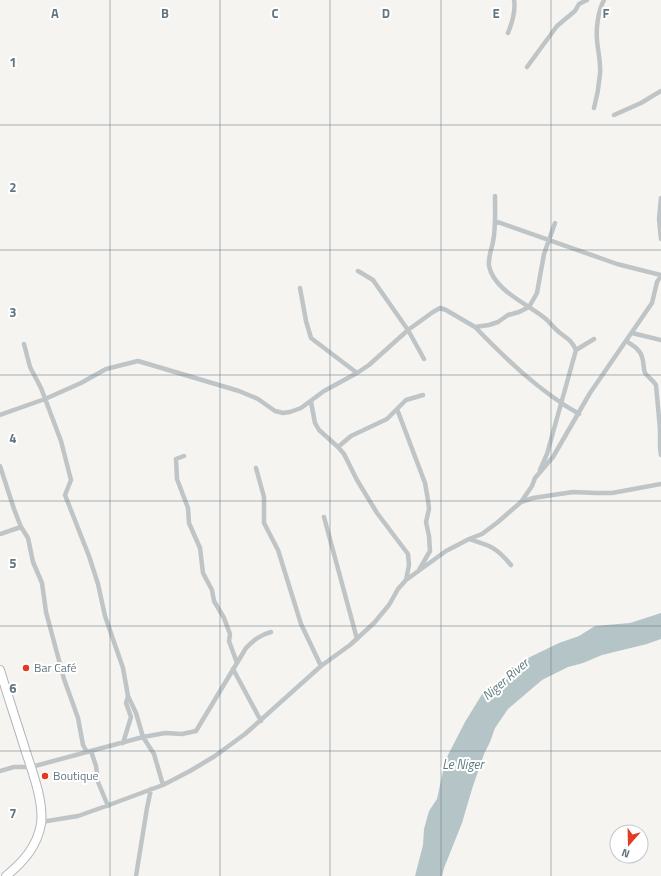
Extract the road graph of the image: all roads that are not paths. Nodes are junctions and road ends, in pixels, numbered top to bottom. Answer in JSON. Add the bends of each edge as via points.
{"nodes":[{"id":1,"x":514,"y":0,"type":"edge"},
{"id":2,"x":587,"y":0,"type":"edge"},
{"id":3,"x":604,"y":0,"type":"edge"},
{"id":4,"x":508,"y":33,"type":"dead end"},
{"id":5,"x":527,"y":67,"type":"dead end"},
{"id":6,"x":661,"y":91,"type":"edge"},
{"id":7,"x":594,"y":108,"type":"dead end"},
{"id":8,"x":614,"y":115,"type":"dead end"},
{"id":9,"x":495,"y":196,"type":"dead end"},
{"id":10,"x":661,"y":198,"type":"edge"},
{"id":11,"x":495,"y":221,"type":"junction"},
{"id":12,"x":555,"y":223,"type":"dead end"},
{"id":13,"x":661,"y":239,"type":"edge"},
{"id":14,"x":549,"y":241,"type":"junction"},
{"id":15,"x":358,"y":272,"type":"dead end"},
{"id":16,"x":661,"y":275,"type":"edge"},
{"id":17,"x":659,"y":282,"type":"edge"},
{"id":18,"x":300,"y":288,"type":"dead end"},
{"id":19,"x":530,"y":307,"type":"junction"},
{"id":20,"x":475,"y":327,"type":"junction"},
{"id":21,"x":408,"y":330,"type":"junction"},
{"id":22,"x":632,"y":333,"type":"junction"},
{"id":23,"x":594,"y":339,"type":"dead end"},
{"id":24,"x":661,"y":340,"type":"edge"},
{"id":25,"x":626,"y":341,"type":"junction"},
{"id":26,"x":24,"y":344,"type":"dead end"},
{"id":27,"x":576,"y":350,"type":"junction"},
{"id":28,"x":424,"y":360,"type":"dead end"},
{"id":29,"x":357,"y":373,"type":"junction"},
{"id":30,"x":423,"y":395,"type":"dead end"},
{"id":31,"x":45,"y":399,"type":"junction"},
{"id":32,"x":311,"y":402,"type":"junction"},
{"id":33,"x":561,"y":404,"type":"junction"},
{"id":34,"x":397,"y":409,"type":"junction"},
{"id":35,"x":579,"y":414,"type":"junction"},
{"id":36,"x":0,"y":415,"type":"edge"},
{"id":37,"x":338,"y":447,"type":"junction"},
{"id":38,"x":661,"y":454,"type":"edge"},
{"id":39,"x":184,"y":456,"type":"dead end"},
{"id":40,"x":0,"y":466,"type":"edge"},
{"id":41,"x":256,"y":468,"type":"dead end"},
{"id":42,"x":535,"y":478,"type":"junction"},
{"id":43,"x":661,"y":484,"type":"edge"},
{"id":44,"x":520,"y":502,"type":"junction"},
{"id":45,"x":324,"y":517,"type":"dead end"},
{"id":46,"x":21,"y":527,"type":"junction"},
{"id":47,"x":0,"y":534,"type":"edge"},
{"id":48,"x":469,"y":539,"type":"junction"},
{"id":49,"x":511,"y":565,"type":"dead end"},
{"id":50,"x":418,"y":571,"type":"junction"},
{"id":51,"x":406,"y":580,"type":"junction"},
{"id":52,"x":271,"y":632,"type":"dead end"},
{"id":53,"x":357,"y":639,"type":"junction"},
{"id":54,"x":237,"y":663,"type":"junction"},
{"id":55,"x":321,"y":666,"type":"junction"},
{"id":56,"x":233,"y":669,"type":"junction"},
{"id":57,"x":0,"y":670,"type":"edge"},
{"id":58,"x":2,"y":683,"type":"edge"},
{"id":59,"x":128,"y":696,"type":"junction"},
{"id":60,"x":260,"y":721,"type":"junction"},
{"id":61,"x":143,"y":737,"type":"junction"},
{"id":62,"x":123,"y":742,"type":"junction"},
{"id":63,"x":89,"y":752,"type":"junction"},
{"id":64,"x":31,"y":767,"type":"junction"},
{"id":65,"x":0,"y":771,"type":"edge"},
{"id":66,"x":163,"y":784,"type":"junction"},
{"id":67,"x":151,"y":788,"type":"junction"},
{"id":68,"x":108,"y":806,"type":"junction"},
{"id":69,"x":41,"y":822,"type":"junction"},
{"id":70,"x":6,"y":876,"type":"edge"},
{"id":71,"x":136,"y":876,"type":"edge"}],
"edges":[{"from":1,"to":4,"type":"street","via":[[512,23]]},
{"from":2,"to":5,"type":"street","via":[[579,4],[575,11],[557,26]]},
{"from":3,"to":7,"type":"street","via":[[597,28],[600,74]]},
{"from":6,"to":8,"type":"street"},
{"from":9,"to":11,"type":"street"},
{"from":10,"to":13,"type":"street"},
{"from":11,"to":14,"type":"street"},
{"from":11,"to":19,"type":"street","via":[[489,256],[492,275],[512,297]]},
{"from":12,"to":14,"type":"street"},
{"from":14,"to":16,"type":"street","via":[[617,264]]},
{"from":14,"to":19,"type":"street","via":[[537,293]]},
{"from":15,"to":21,"type":"street","via":[[373,280]]},
{"from":16,"to":17,"type":"street"},
{"from":17,"to":22,"type":"street","via":[[652,303]]},
{"from":18,"to":29,"type":"street","via":[[311,338]]},
{"from":19,"to":20,"type":"street","via":[[508,315],[494,324]]},
{"from":19,"to":27,"type":"street","via":[[571,341]]},
{"from":20,"to":21,"type":"street","via":[[440,308]]},
{"from":20,"to":33,"type":"street","via":[[509,362]]},
{"from":21,"to":28,"type":"street"},
{"from":21,"to":29,"type":"street"},
{"from":22,"to":24,"type":"street"},
{"from":22,"to":25,"type":"street"},
{"from":23,"to":27,"type":"street"},
{"from":25,"to":35,"type":"street"},
{"from":25,"to":38,"type":"street","via":[[643,357],[646,375],[656,385]]},
{"from":26,"to":31,"type":"street","via":[[30,367]]},
{"from":27,"to":33,"type":"street"},
{"from":29,"to":32,"type":"street","via":[[324,391]]},
{"from":30,"to":34,"type":"street","via":[[406,400]]},
{"from":31,"to":32,"type":"street","via":[[106,369],[138,361],[239,391],[283,413]]},
{"from":31,"to":36,"type":"street"},
{"from":31,"to":59,"type":"street","via":[[61,441],[71,480],[65,495],[98,584]]},
{"from":32,"to":37,"type":"street","via":[[319,430]]},
{"from":33,"to":35,"type":"street"},
{"from":33,"to":42,"type":"street","via":[[547,454]]},
{"from":34,"to":37,"type":"street","via":[[387,419],[351,436]]},
{"from":34,"to":50,"type":"street","via":[[425,483],[428,500],[426,522],[430,551]]},
{"from":35,"to":42,"type":"street","via":[[553,458]]},
{"from":37,"to":51,"type":"street","via":[[377,513],[408,554]]},
{"from":39,"to":54,"type":"street","via":[[176,459],[177,479],[188,508],[189,523],[200,548],[204,573],[230,634],[229,641]]},
{"from":40,"to":46,"type":"street"},
{"from":41,"to":55,"type":"street","via":[[264,497],[264,523],[278,550],[301,624]]},
{"from":42,"to":44,"type":"street"},
{"from":43,"to":44,"type":"street","via":[[612,492],[560,493]]},
{"from":44,"to":48,"type":"street","via":[[482,534]]},
{"from":45,"to":53,"type":"street"},
{"from":46,"to":47,"type":"street"},
{"from":46,"to":63,"type":"street","via":[[28,538],[33,562],[42,583],[46,612],[64,679],[78,718],[83,744]]},
{"from":48,"to":49,"type":"street","via":[[500,552]]},
{"from":48,"to":50,"type":"street","via":[[446,551]]},
{"from":50,"to":51,"type":"street"},
{"from":51,"to":53,"type":"street","via":[[389,605]]},
{"from":52,"to":54,"type":"street","via":[[262,634],[254,640]]},
{"from":53,"to":55,"type":"street"},
{"from":54,"to":56,"type":"street"},
{"from":55,"to":60,"type":"street"},
{"from":56,"to":60,"type":"street"},
{"from":56,"to":61,"type":"street","via":[[196,731]]},
{"from":57,"to":58,"type":"highway"},
{"from":58,"to":64,"type":"highway"},
{"from":59,"to":61,"type":"street"},
{"from":59,"to":62,"type":"street","via":[[126,703],[131,717]]},
{"from":60,"to":66,"type":"street","via":[[215,756]]},
{"from":61,"to":62,"type":"street"},
{"from":61,"to":66,"type":"street","via":[[154,754]]},
{"from":62,"to":63,"type":"street"},
{"from":63,"to":64,"type":"street"},
{"from":63,"to":68,"type":"street"},
{"from":64,"to":65,"type":"street","via":[[14,767]]},
{"from":64,"to":69,"type":"highway","via":[[38,792]]},
{"from":66,"to":67,"type":"street"},
{"from":67,"to":68,"type":"street"},
{"from":67,"to":71,"type":"street"},
{"from":68,"to":69,"type":"street","via":[[78,816]]},
{"from":69,"to":70,"type":"highway","via":[[30,852]]}]}
